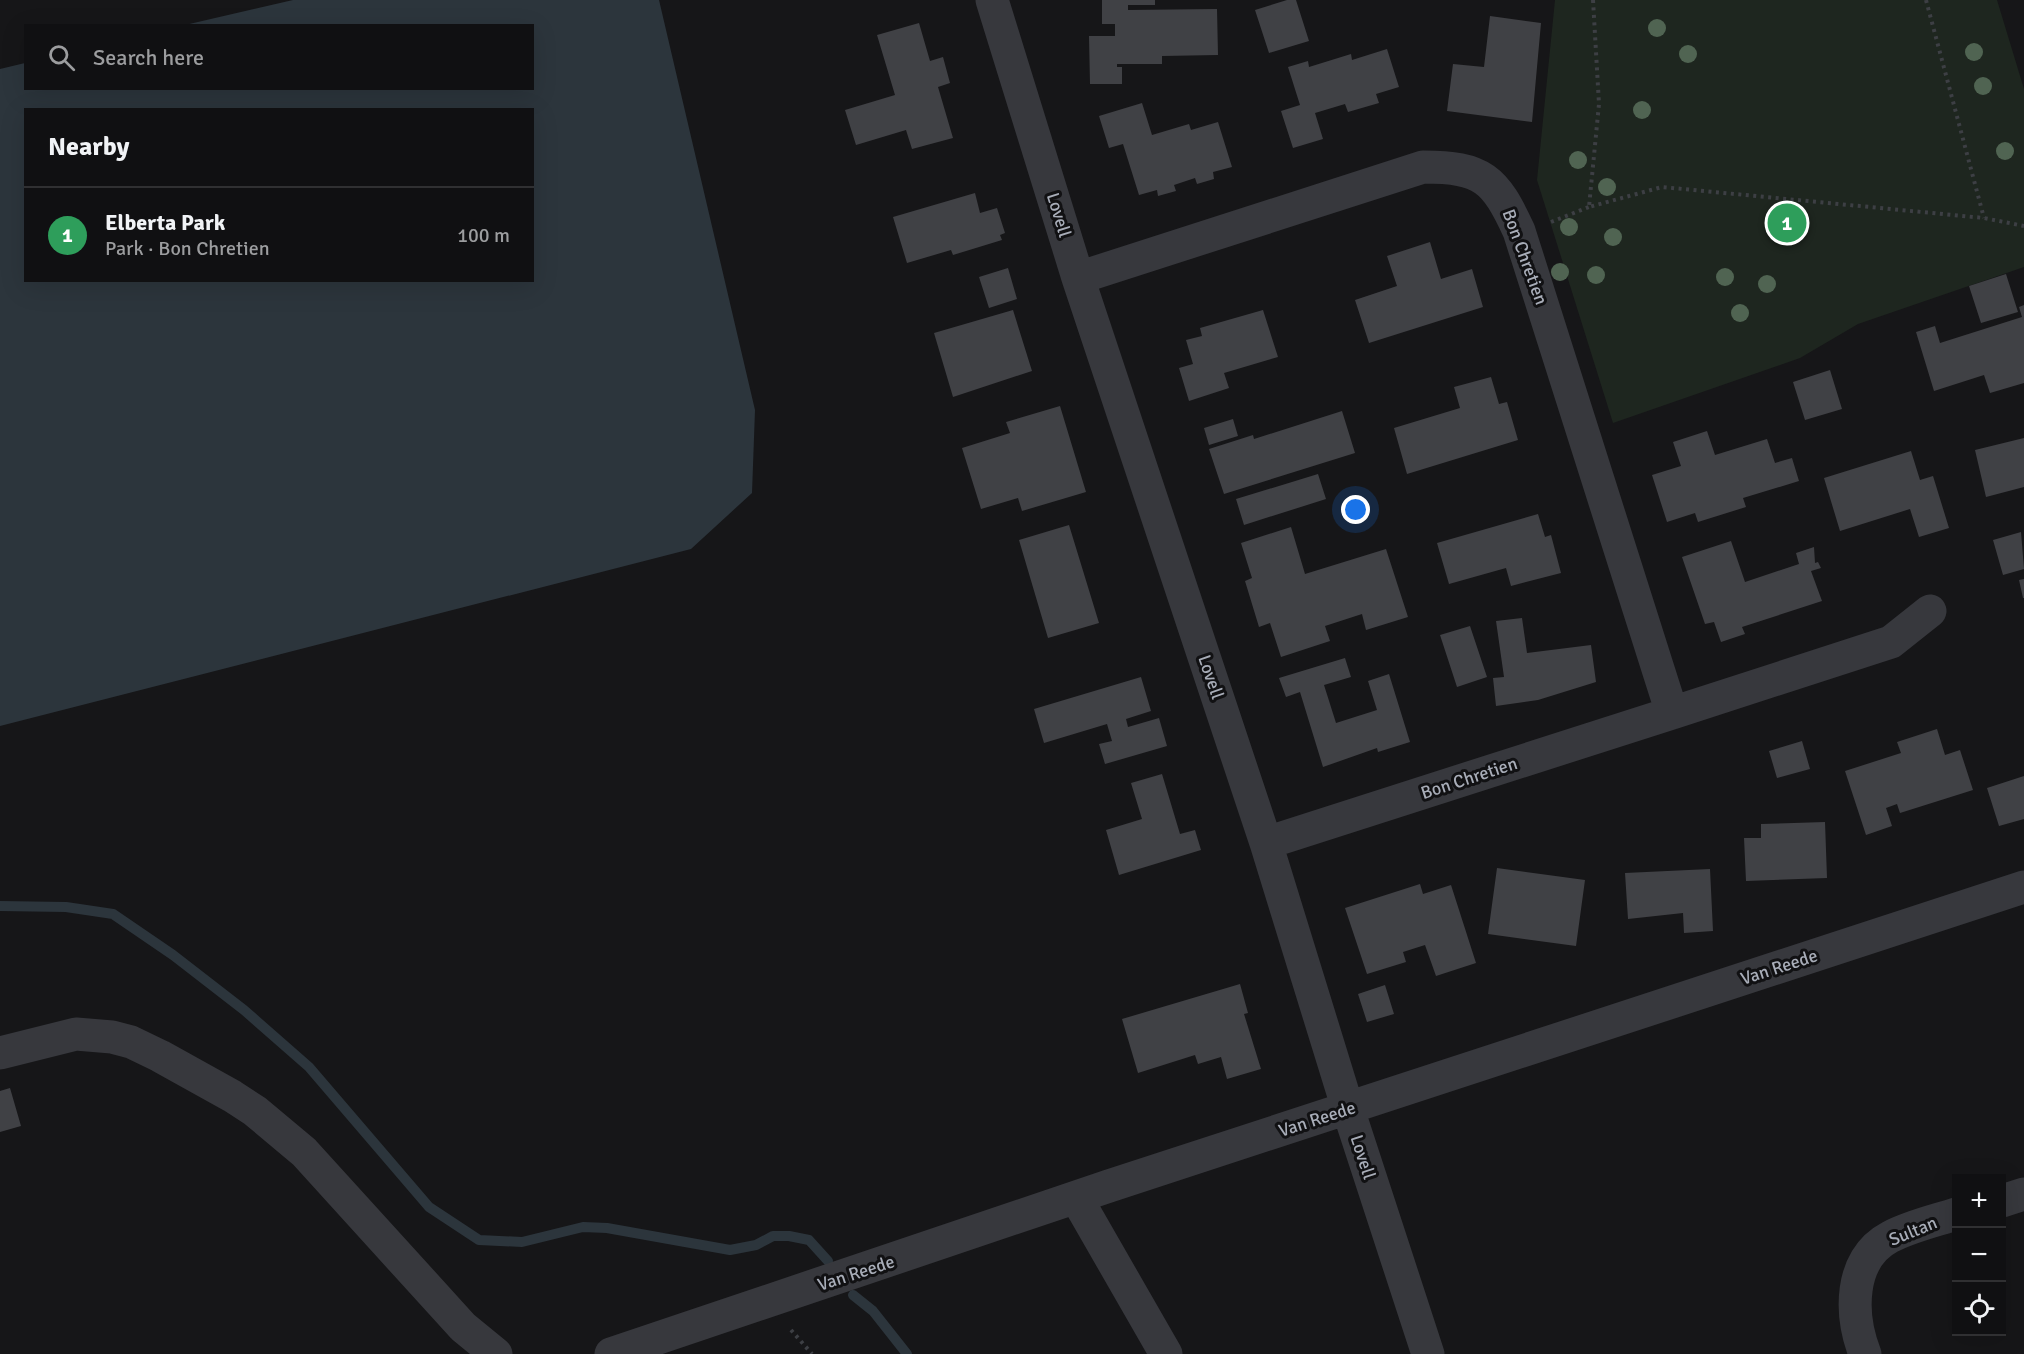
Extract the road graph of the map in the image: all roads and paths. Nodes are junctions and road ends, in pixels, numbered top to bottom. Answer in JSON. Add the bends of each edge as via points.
{"nodes":[{"id":1,"x":992,"y":0,"type":"edge"},
{"id":2,"x":1593,"y":0,"type":"edge"},
{"id":3,"x":1926,"y":0,"type":"edge"},
{"id":4,"x":1589,"y":207,"type":"junction"},
{"id":5,"x":1984,"y":218,"type":"junction"},
{"id":6,"x":1551,"y":222,"type":"dead end"},
{"id":7,"x":2024,"y":225,"type":"edge"},
{"id":8,"x":1078,"y":278,"type":"junction"},
{"id":9,"x":1930,"y":611,"type":"dead end"},
{"id":10,"x":1672,"y":713,"type":"junction"},
{"id":11,"x":1266,"y":843,"type":"junction"},
{"id":12,"x":2024,"y":887,"type":"edge"},
{"id":13,"x":0,"y":1053,"type":"edge"},
{"id":14,"x":1348,"y":1109,"type":"junction"},
{"id":15,"x":2024,"y":1194,"type":"edge"},
{"id":16,"x":1077,"y":1199,"type":"junction"},
{"id":17,"x":2006,"y":1199,"type":"edge"},
{"id":18,"x":1952,"y":1215,"type":"edge"},
{"id":19,"x":496,"y":1354,"type":"edge"},
{"id":20,"x":611,"y":1354,"type":"edge"},
{"id":21,"x":1166,"y":1354,"type":"edge"},
{"id":22,"x":1428,"y":1354,"type":"edge"},
{"id":23,"x":1865,"y":1354,"type":"edge"}],
"edges":[{"from":1,"to":8,"type":"street","name":"Lovell"},
{"from":2,"to":4,"type":"path","via":[[1599,104]]},
{"from":3,"to":5,"type":"path"},
{"from":4,"to":5,"type":"path","via":[[1662,187]]},
{"from":4,"to":6,"type":"path"},
{"from":5,"to":7,"type":"path"},
{"from":8,"to":10,"type":"street","name":"Bon Chretien","via":[[1424,167],[1450,167],[1478,174],[1497,189],[1519,231]]},
{"from":8,"to":11,"type":"street","name":"Lovell"},
{"from":9,"to":10,"type":"street","name":"Bon Chretien","via":[[1891,642]]},
{"from":10,"to":11,"type":"street","name":"Bon Chretien"},
{"from":11,"to":14,"type":"street","name":"Lovell"},
{"from":12,"to":14,"type":"street","name":"Van Reede"},
{"from":13,"to":19,"type":"street","via":[[76,1034],[112,1037],[160,1056],[232,1096],[304,1152],[463,1327]]},
{"from":14,"to":16,"type":"street","name":"Van Reede"},
{"from":14,"to":22,"type":"street","name":"Lovell"},
{"from":15,"to":17,"type":"street"},
{"from":16,"to":20,"type":"street","name":"Van Reede"},
{"from":16,"to":21,"type":"street"},
{"from":18,"to":23,"type":"street","name":"Sultan","via":[[1889,1238],[1873,1249],[1856,1287],[1854,1312]]}]}
